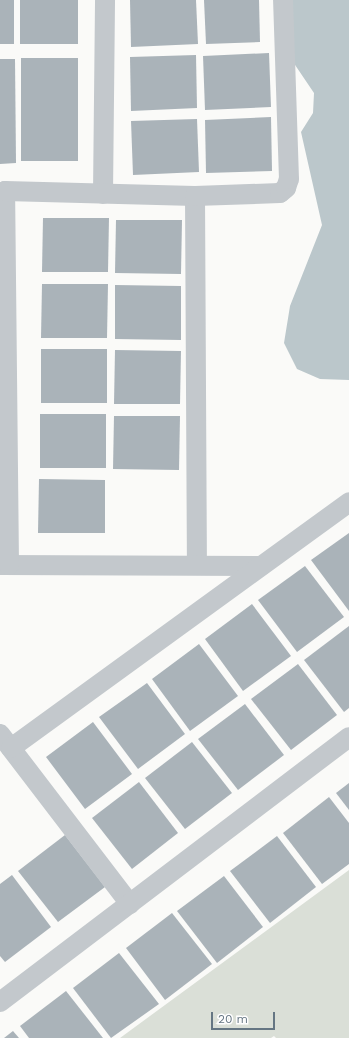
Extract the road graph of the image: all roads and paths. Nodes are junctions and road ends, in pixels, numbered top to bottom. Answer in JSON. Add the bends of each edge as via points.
{"nodes":[{"id":1,"x":106,"y":0,"type":"edge"},
{"id":2,"x":283,"y":0,"type":"edge"},
{"id":3,"x":3,"y":191,"type":"edge"},
{"id":4,"x":103,"y":194,"type":"junction"},
{"id":5,"x":195,"y":196,"type":"junction"},
{"id":6,"x":349,"y":502,"type":"edge"},
{"id":7,"x":5,"y":565,"type":"edge"},
{"id":8,"x":197,"y":565,"type":"junction"},
{"id":9,"x":260,"y":566,"type":"junction"},
{"id":10,"x":349,"y":737,"type":"edge"},
{"id":11,"x":5,"y":741,"type":"edge"},
{"id":12,"x":130,"y":904,"type":"junction"},
{"id":13,"x":0,"y":1002,"type":"edge"}],
"edges":[{"from":1,"to":4,"type":"street"},
{"from":2,"to":5,"type":"street","via":[[288,179],[286,188],[280,193]]},
{"from":3,"to":4,"type":"street"},
{"from":3,"to":7,"type":"street"},
{"from":4,"to":5,"type":"street"},
{"from":5,"to":8,"type":"street"},
{"from":6,"to":9,"type":"street"},
{"from":7,"to":8,"type":"street"},
{"from":8,"to":9,"type":"street"},
{"from":9,"to":11,"type":"street"},
{"from":10,"to":12,"type":"street"},
{"from":11,"to":12,"type":"street"},
{"from":12,"to":13,"type":"street"}]}
